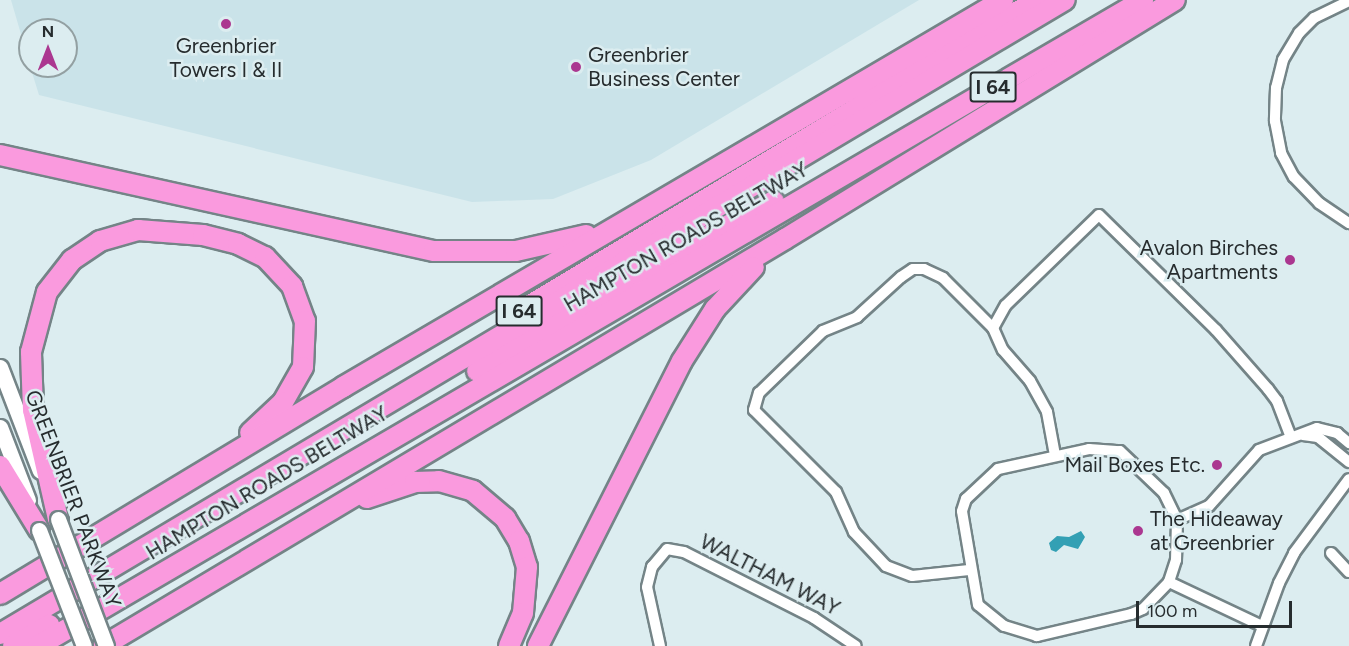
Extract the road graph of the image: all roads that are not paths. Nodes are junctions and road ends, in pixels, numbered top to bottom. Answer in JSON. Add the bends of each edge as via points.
{"nodes":[{"id":1,"x":1003,"y":0,"type":"edge"},
{"id":2,"x":1037,"y":0,"type":"edge"},
{"id":3,"x":1065,"y":0,"type":"edge"},
{"id":4,"x":1143,"y":0,"type":"edge"},
{"id":5,"x":1175,"y":0,"type":"edge"},
{"id":6,"x":1349,"y":1,"type":"edge"},
{"id":7,"x":0,"y":155,"type":"edge"},
{"id":8,"x":843,"y":173,"type":"junction"},
{"id":9,"x":649,"y":207,"type":"junction"},
{"id":10,"x":816,"y":220,"type":"junction"},
{"id":11,"x":1349,"y":223,"type":"edge"},
{"id":12,"x":993,"y":328,"type":"junction"},
{"id":13,"x":0,"y":367,"type":"edge"},
{"id":14,"x":0,"y":427,"type":"edge"},
{"id":15,"x":1291,"y":437,"type":"junction"},
{"id":16,"x":1349,"y":443,"type":"edge"},
{"id":17,"x":1055,"y":455,"type":"junction"},
{"id":18,"x":222,"y":460,"type":"junction"},
{"id":19,"x":1349,"y":462,"type":"edge"},
{"id":20,"x":0,"y":466,"type":"edge"},
{"id":21,"x":1349,"y":479,"type":"edge"},
{"id":22,"x":58,"y":519,"type":"junction"},
{"id":23,"x":1177,"y":520,"type":"junction"},
{"id":24,"x":39,"y":530,"type":"junction"},
{"id":25,"x":278,"y":540,"type":"junction"},
{"id":26,"x":1331,"y":553,"type":"dead end"},
{"id":27,"x":969,"y":570,"type":"junction"},
{"id":28,"x":1349,"y":572,"type":"edge"},
{"id":29,"x":1169,"y":582,"type":"junction"},
{"id":30,"x":0,"y":594,"type":"edge"},
{"id":31,"x":0,"y":621,"type":"edge"},
{"id":32,"x":1262,"y":626,"type":"junction"},
{"id":33,"x":0,"y":634,"type":"edge"},
{"id":34,"x":13,"y":646,"type":"edge"},
{"id":35,"x":38,"y":646,"type":"edge"},
{"id":36,"x":84,"y":646,"type":"edge"},
{"id":37,"x":105,"y":646,"type":"edge"},
{"id":38,"x":509,"y":646,"type":"edge"},
{"id":39,"x":538,"y":646,"type":"edge"},
{"id":40,"x":660,"y":646,"type":"edge"},
{"id":41,"x":856,"y":646,"type":"edge"},
{"id":42,"x":1256,"y":646,"type":"edge"}],
"edges":[{"from":1,"to":9,"type":"highway"},
{"from":2,"to":31,"type":"highway","name":"HAMPTON ROADS BELTWAY","number":"I 64"},
{"from":3,"to":33,"type":"highway"},
{"from":4,"to":8,"type":"highway","name":"HAMPTON ROADS BELTWAY","number":"I 64"},
{"from":5,"to":10,"type":"highway"},
{"from":6,"to":11,"type":"street","via":[[1314,18],[1299,33],[1283,60],[1276,88],[1275,121],[1281,153],[1294,177],[1319,203]]},
{"from":7,"to":9,"type":"highway","via":[[444,252],[537,248],[585,235]]},
{"from":8,"to":34,"type":"highway","via":[[748,212],[637,274]]},
{"from":8,"to":35,"type":"highway","name":"HAMPTON ROADS BELTWAY","number":"I 64"},
{"from":9,"to":18,"type":"highway"},
{"from":10,"to":25,"type":"highway"},
{"from":10,"to":39,"type":"highway","via":[[753,267],[698,333]]},
{"from":12,"to":15,"type":"street","via":[[1006,305],[1099,215],[1215,330],[1268,389]]},
{"from":12,"to":17,"type":"street","via":[[1003,350],[1040,397],[1047,412]]},
{"from":12,"to":27,"type":"street","via":[[943,278],[924,268],[913,269],[856,317],[823,331],[759,393],[753,406],[836,492],[854,532],[886,566],[912,576]]},
{"from":13,"to":22,"type":"main road","name":"GREENBRIER PARKWAY"},
{"from":14,"to":24,"type":"main road","name":"GREENBRIER PARKWAY"},
{"from":15,"to":16,"type":"street","via":[[1317,428],[1327,429]]},
{"from":15,"to":19,"type":"street","via":[[1318,437]]},
{"from":15,"to":23,"type":"street","via":[[1259,450],[1209,506]]},
{"from":17,"to":23,"type":"street","via":[[1101,447],[1120,451],[1164,493]]},
{"from":17,"to":27,"type":"street","via":[[998,468],[966,499],[961,522]]},
{"from":18,"to":22,"type":"highway","via":[[283,402],[299,377],[306,343],[297,298],[273,263],[238,244],[176,230],[120,233],[82,252],[64,269],[47,292],[35,328],[30,389]]},
{"from":18,"to":30,"type":"highway"},
{"from":20,"to":24,"type":"highway"},
{"from":21,"to":32,"type":"street","via":[[1294,553]]},
{"from":22,"to":37,"type":"main road","name":"GREENBRIER PARKWAY","bridge":true},
{"from":23,"to":29,"type":"street","via":[[1176,560]]},
{"from":24,"to":36,"type":"main road","name":"GREENBRIER PARKWAY","bridge":true},
{"from":25,"to":37,"type":"highway"},
{"from":25,"to":38,"type":"highway","via":[[378,493],[415,482],[448,482],[472,491],[505,518],[523,550],[527,594]]},
{"from":26,"to":28,"type":"street"},
{"from":27,"to":29,"type":"street","via":[[978,605],[988,617],[1024,635],[1037,636],[1131,614],[1143,609]]},
{"from":29,"to":32,"type":"street"},
{"from":32,"to":42,"type":"street"},
{"from":40,"to":41,"type":"street","name":"WALTHAM WAY","via":[[647,587],[662,551],[684,552],[814,618]]}]}
